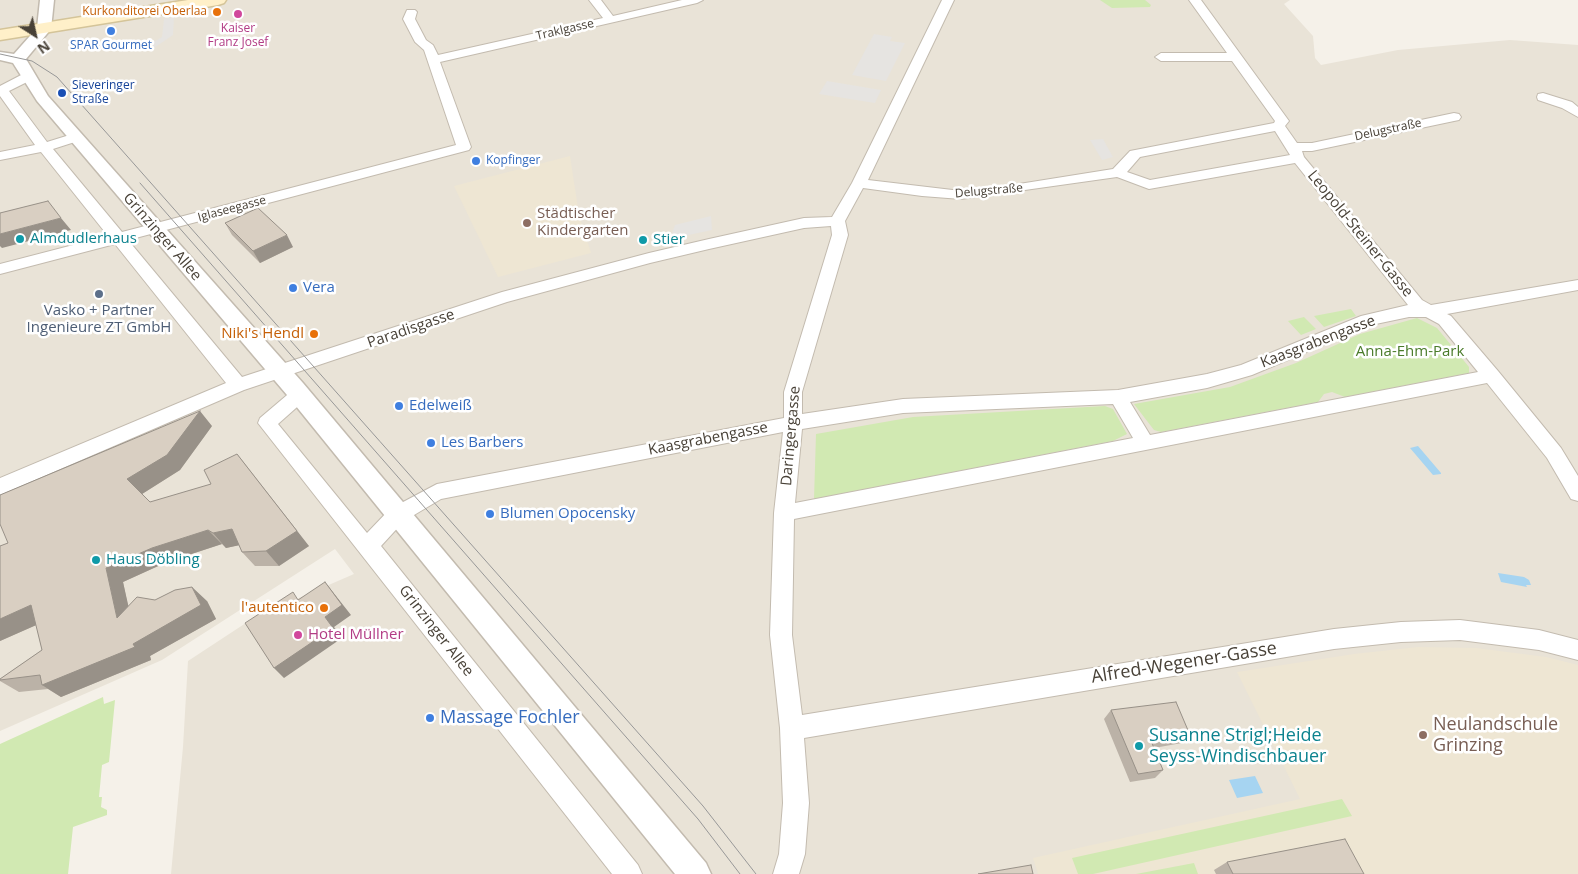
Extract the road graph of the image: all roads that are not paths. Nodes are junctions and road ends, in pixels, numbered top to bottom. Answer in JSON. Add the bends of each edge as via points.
{"nodes":[{"id":1,"x":47,"y":0,"type":"edge"},
{"id":2,"x":218,"y":0,"type":"edge"},
{"id":3,"x":405,"y":0,"type":"edge"},
{"id":4,"x":595,"y":0,"type":"edge"},
{"id":5,"x":697,"y":0,"type":"edge"},
{"id":6,"x":948,"y":0,"type":"edge"},
{"id":7,"x":1195,"y":0,"type":"edge"},
{"id":8,"x":186,"y":3,"type":"edge"},
{"id":9,"x":610,"y":20,"type":"junction"},
{"id":10,"x":44,"y":29,"type":"junction"},
{"id":11,"x":0,"y":35,"type":"edge"},
{"id":12,"x":431,"y":54,"type":"junction"},
{"id":13,"x":0,"y":56,"type":"edge"},
{"id":14,"x":1161,"y":57,"type":"dead end"},
{"id":15,"x":1237,"y":57,"type":"junction"},
{"id":16,"x":18,"y":59,"type":"junction"},
{"id":17,"x":29,"y":76,"type":"junction"},
{"id":18,"x":1543,"y":97,"type":"dead end"},
{"id":19,"x":1578,"y":113,"type":"edge"},
{"id":20,"x":1454,"y":116,"type":"dead end"},
{"id":21,"x":1278,"y":126,"type":"junction"},
{"id":22,"x":76,"y":137,"type":"junction"},
{"id":23,"x":44,"y":148,"type":"junction"},
{"id":24,"x":1295,"y":152,"type":"junction"},
{"id":25,"x":0,"y":156,"type":"edge"},
{"id":26,"x":1118,"y":173,"type":"junction"},
{"id":27,"x":859,"y":183,"type":"junction"},
{"id":28,"x":837,"y":221,"type":"junction"},
{"id":29,"x":155,"y":229,"type":"junction"},
{"id":30,"x":119,"y":238,"type":"junction"},
{"id":31,"x":0,"y":269,"type":"edge"},
{"id":32,"x":1578,"y":285,"type":"edge"},
{"id":33,"x":1430,"y":311,"type":"junction"},
{"id":34,"x":281,"y":372,"type":"junction"},
{"id":35,"x":1492,"y":376,"type":"junction"},
{"id":36,"x":238,"y":385,"type":"junction"},
{"id":37,"x":299,"y":395,"type":"junction"},
{"id":38,"x":1118,"y":397,"type":"junction"},
{"id":39,"x":793,"y":423,"type":"junction"},
{"id":40,"x":1145,"y":442,"type":"junction"},
{"id":41,"x":0,"y":487,"type":"edge"},
{"id":42,"x":1578,"y":493,"type":"edge"},
{"id":43,"x":784,"y":513,"type":"junction"},
{"id":44,"x":397,"y":515,"type":"junction"},
{"id":45,"x":368,"y":546,"type":"junction"},
{"id":46,"x":1578,"y":650,"type":"edge"},
{"id":47,"x":792,"y":728,"type":"junction"},
{"id":48,"x":629,"y":874,"type":"edge"},
{"id":49,"x":695,"y":874,"type":"edge"},
{"id":50,"x":786,"y":874,"type":"edge"}],
"edges":[{"from":1,"to":10,"type":"street"},
{"from":2,"to":8,"type":"main road"},
{"from":3,"to":12,"type":"street","via":[[411,12],[409,19],[420,42]]},
{"from":4,"to":9,"type":"street"},
{"from":5,"to":9,"type":"street","name":"Traklgasse"},
{"from":6,"to":27,"type":"street","name":"Daringergasse"},
{"from":7,"to":15,"type":"street","name":"Leopold-Steiner-Gasse"},
{"from":8,"to":10,"type":"main road"},
{"from":9,"to":12,"type":"street","name":"Traklgasse"},
{"from":10,"to":11,"type":"main road"},
{"from":10,"to":16,"type":"street"},
{"from":12,"to":29,"type":"street","name":"Iglaseegasse","via":[[464,146]]},
{"from":13,"to":16,"type":"street"},
{"from":14,"to":15,"type":"street"},
{"from":15,"to":21,"type":"street","name":"Leopold-Steiner-Gasse","via":[[1282,122]]},
{"from":16,"to":17,"type":"street","name":"Grinzinger Allee"},
{"from":17,"to":22,"type":"street","name":"Grinzinger Allee","via":[[42,98]]},
{"from":17,"to":23,"type":"street","via":[[2,90]]},
{"from":18,"to":19,"type":"street","via":[[1567,105]]},
{"from":20,"to":24,"type":"street","name":"Delugstraße"},
{"from":21,"to":24,"type":"street","name":"Leopold-Steiner-Gasse"},
{"from":21,"to":26,"type":"street","via":[[1135,154]]},
{"from":22,"to":23,"type":"street"},
{"from":22,"to":29,"type":"street","name":"Grinzinger Allee"},
{"from":23,"to":25,"type":"street"},
{"from":23,"to":30,"type":"street"},
{"from":24,"to":26,"type":"street","name":"Delugstraße","via":[[1149,185]]},
{"from":24,"to":33,"type":"street","name":"Leopold-Steiner-Gasse","via":[[1416,304]]},
{"from":26,"to":27,"type":"street","name":"Delugstraße","via":[[1012,190],[962,194]]},
{"from":27,"to":28,"type":"street","name":"Daringergasse"},
{"from":28,"to":34,"type":"street","name":"Paradisgasse","via":[[804,223],[648,258],[502,298]]},
{"from":28,"to":39,"type":"street","name":"Daringergasse","via":[[840,235],[793,392]]},
{"from":29,"to":30,"type":"street","name":"Iglaseegasse"},
{"from":29,"to":34,"type":"street","name":"Grinzinger Allee"},
{"from":30,"to":31,"type":"street","name":"Iglaseegasse"},
{"from":30,"to":36,"type":"street"},
{"from":32,"to":33,"type":"street","name":"Kaasgrabengasse"},
{"from":33,"to":35,"type":"street","name":"Leopold-Steiner-Gasse","via":[[1445,320]]},
{"from":33,"to":38,"type":"street","name":"Kaasgrabengasse","via":[[1409,311],[1367,320],[1246,370],[1207,381]]},
{"from":34,"to":36,"type":"street","name":"Paradisgasse"},
{"from":34,"to":37,"type":"street","name":"Grinzinger Allee"},
{"from":35,"to":40,"type":"street"},
{"from":35,"to":42,"type":"street","name":"Leopold-Steiner-Gasse","via":[[1554,453]]},
{"from":36,"to":41,"type":"street","name":"Paradisgasse"},
{"from":37,"to":44,"type":"street","name":"Grinzinger Allee"},
{"from":37,"to":45,"type":"street","name":"Grinzinger Allee","via":[[267,422],[360,541]]},
{"from":38,"to":39,"type":"street","name":"Kaasgrabengasse","via":[[903,406]]},
{"from":38,"to":40,"type":"street"},
{"from":39,"to":43,"type":"street","name":"Daringergasse"},
{"from":39,"to":44,"type":"street","name":"Kaasgrabengasse","via":[[437,492]]},
{"from":40,"to":43,"type":"street"},
{"from":43,"to":47,"type":"street","name":"Daringergasse","via":[[781,635]]},
{"from":44,"to":45,"type":"street","name":"Kaasgrabengasse"},
{"from":44,"to":49,"type":"street","name":"Grinzinger Allee"},
{"from":45,"to":48,"type":"street","name":"Grinzinger Allee"},
{"from":46,"to":47,"type":"street","name":"Alfred-Wegener-Gasse","via":[[1539,640],[1460,630],[1401,632],[1324,641]]},
{"from":47,"to":50,"type":"street","name":"Daringergasse","via":[[796,803],[792,854]]}]}
